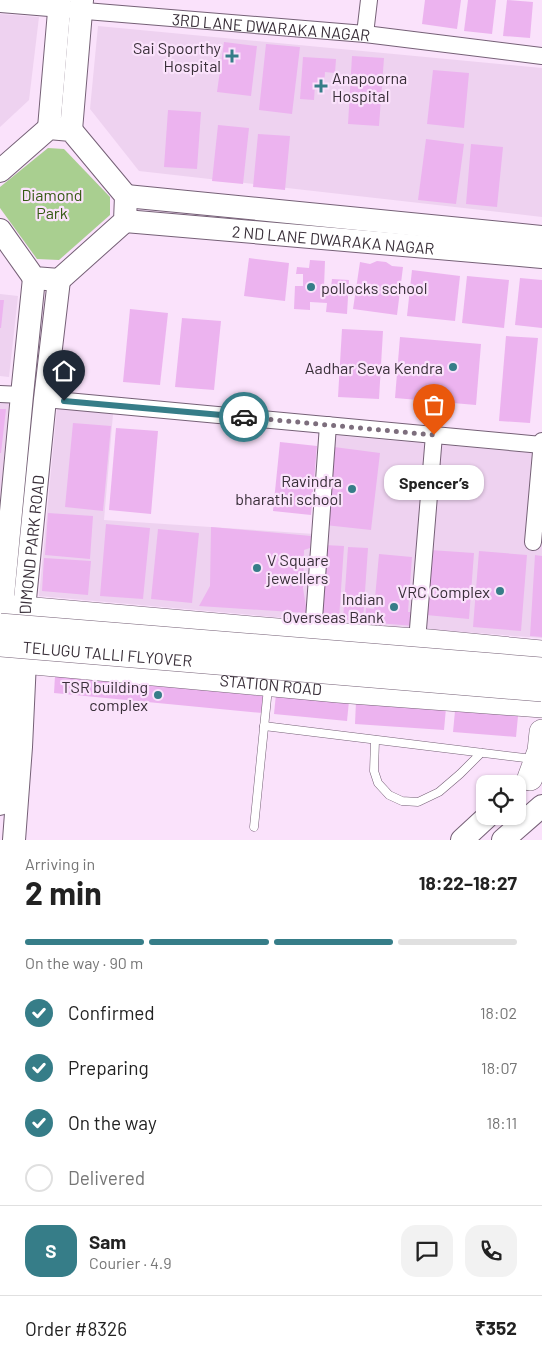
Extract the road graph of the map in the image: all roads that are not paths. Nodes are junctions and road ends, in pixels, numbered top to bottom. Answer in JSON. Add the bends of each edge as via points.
{"nodes":[{"id":1,"x":370,"y":0,"type":"edge"},
{"id":2,"x":0,"y":4,"type":"edge"},
{"id":3,"x":59,"y":5,"type":"edge"},
{"id":4,"x":82,"y":6,"type":"edge"},
{"id":5,"x":365,"y":34,"type":"junction"},
{"id":6,"x":542,"y":56,"type":"edge"},
{"id":7,"x":60,"y":129,"type":"junction"},
{"id":8,"x":0,"y":171,"type":"edge"},
{"id":9,"x":126,"y":196,"type":"junction"},
{"id":10,"x":124,"y":221,"type":"junction"},
{"id":11,"x":0,"y":230,"type":"edge"},
{"id":12,"x":542,"y":237,"type":"edge"},
{"id":13,"x":542,"y":257,"type":"edge"},
{"id":14,"x":34,"y":278,"type":"junction"},
{"id":15,"x":58,"y":280,"type":"junction"},
{"id":16,"x":11,"y":394,"type":"edge"},
{"id":17,"x":45,"y":399,"type":"junction"},
{"id":18,"x":328,"y":425,"type":"junction"},
{"id":19,"x":434,"y":435,"type":"junction"},
{"id":20,"x":542,"y":441,"type":"edge"},
{"id":21,"x":542,"y":445,"type":"edge"},
{"id":22,"x":534,"y":542,"type":"dead end"},
{"id":23,"x":7,"y":612,"type":"edge"},
{"id":24,"x":313,"y":633,"type":"junction"},
{"id":25,"x":417,"y":641,"type":"junction"},
{"id":26,"x":542,"y":653,"type":"edge"},
{"id":27,"x":8,"y":656,"type":"edge"},
{"id":28,"x":542,"y":670,"type":"edge"},
{"id":29,"x":269,"y":684,"type":"junction"},
{"id":30,"x":542,"y":689,"type":"edge"},
{"id":31,"x":542,"y":705,"type":"edge"},
{"id":32,"x":264,"y":726,"type":"junction"},
{"id":33,"x":542,"y":732,"type":"edge"},
{"id":34,"x":375,"y":740,"type":"junction"},
{"id":35,"x":481,"y":753,"type":"junction"},
{"id":36,"x":532,"y":775,"type":"edge"},
{"id":37,"x":0,"y":804,"type":"edge"},
{"id":38,"x":542,"y":806,"type":"edge"},
{"id":39,"x":478,"y":825,"type":"edge"},
{"id":40,"x":254,"y":828,"type":"dead end"},
{"id":41,"x":14,"y":840,"type":"edge"},
{"id":42,"x":462,"y":840,"type":"edge"},
{"id":43,"x":503,"y":840,"type":"edge"}],
"edges":[{"from":1,"to":5,"type":"street"},
{"from":2,"to":3,"type":"street","name":"3RD LANE DWARAKA NAGAR"},
{"from":3,"to":4,"type":"street","name":"3RD LANE DWARAKA NAGAR"},
{"from":3,"to":7,"type":"main road"},
{"from":4,"to":5,"type":"street","name":"3RD LANE DWARAKA NAGAR"},
{"from":4,"to":7,"type":"main road"},
{"from":5,"to":6,"type":"street","name":"3RD LANE DWARAKA NAGAR"},
{"from":7,"to":8,"type":"main road"},
{"from":7,"to":9,"type":"main road"},
{"from":9,"to":10,"type":"main road"},
{"from":9,"to":12,"type":"main road","name":"2 ND LANE DWARAKA NAGAR"},
{"from":10,"to":13,"type":"main road","name":"2 ND LANE DWARAKA NAGAR"},
{"from":10,"to":15,"type":"main road"},
{"from":11,"to":14,"type":"main road"},
{"from":14,"to":15,"type":"main road"},
{"from":14,"to":16,"type":"main road","name":"DIMOND PARK ROAD"},
{"from":15,"to":17,"type":"main road","name":"DIMOND PARK ROAD"},
{"from":16,"to":23,"type":"main road","name":"DIMOND PARK ROAD"},
{"from":17,"to":18,"type":"street"},
{"from":17,"to":23,"type":"main road","name":"DIMOND PARK ROAD"},
{"from":18,"to":19,"type":"street"},
{"from":18,"to":24,"type":"street"},
{"from":19,"to":21,"type":"street"},
{"from":19,"to":25,"type":"street"},
{"from":20,"to":21,"type":"street"},
{"from":21,"to":22,"type":"street"},
{"from":23,"to":24,"type":"main road"},
{"from":23,"to":27,"type":"main road","name":"DIMOND PARK ROAD"},
{"from":23,"to":28,"type":"main road","name":"TELUGU TALLI FLYOVER","bridge":true},
{"from":24,"to":25,"type":"main road"},
{"from":25,"to":26,"type":"main road"},
{"from":27,"to":29,"type":"main road","name":"STATION ROAD"},
{"from":27,"to":30,"type":"main road","name":"TELUGU TALLI FLYOVER","bridge":true},
{"from":27,"to":37,"type":"main road","name":"DIMOND PARK ROAD"},
{"from":27,"to":41,"type":"main road","name":"DIMOND PARK ROAD","via":[[21,747]]},
{"from":29,"to":31,"type":"main road","name":"STATION ROAD"},
{"from":29,"to":32,"type":"lane"},
{"from":32,"to":34,"type":"lane"},
{"from":32,"to":40,"type":"lane"},
{"from":33,"to":36,"type":"main road"},
{"from":34,"to":35,"type":"lane"},
{"from":34,"to":35,"type":"lane","via":[[374,771],[378,784],[389,795],[402,801],[418,802],[440,792]]},
{"from":35,"to":36,"type":"lane"},
{"from":38,"to":43,"type":"main road"},
{"from":39,"to":42,"type":"main road"}]}
